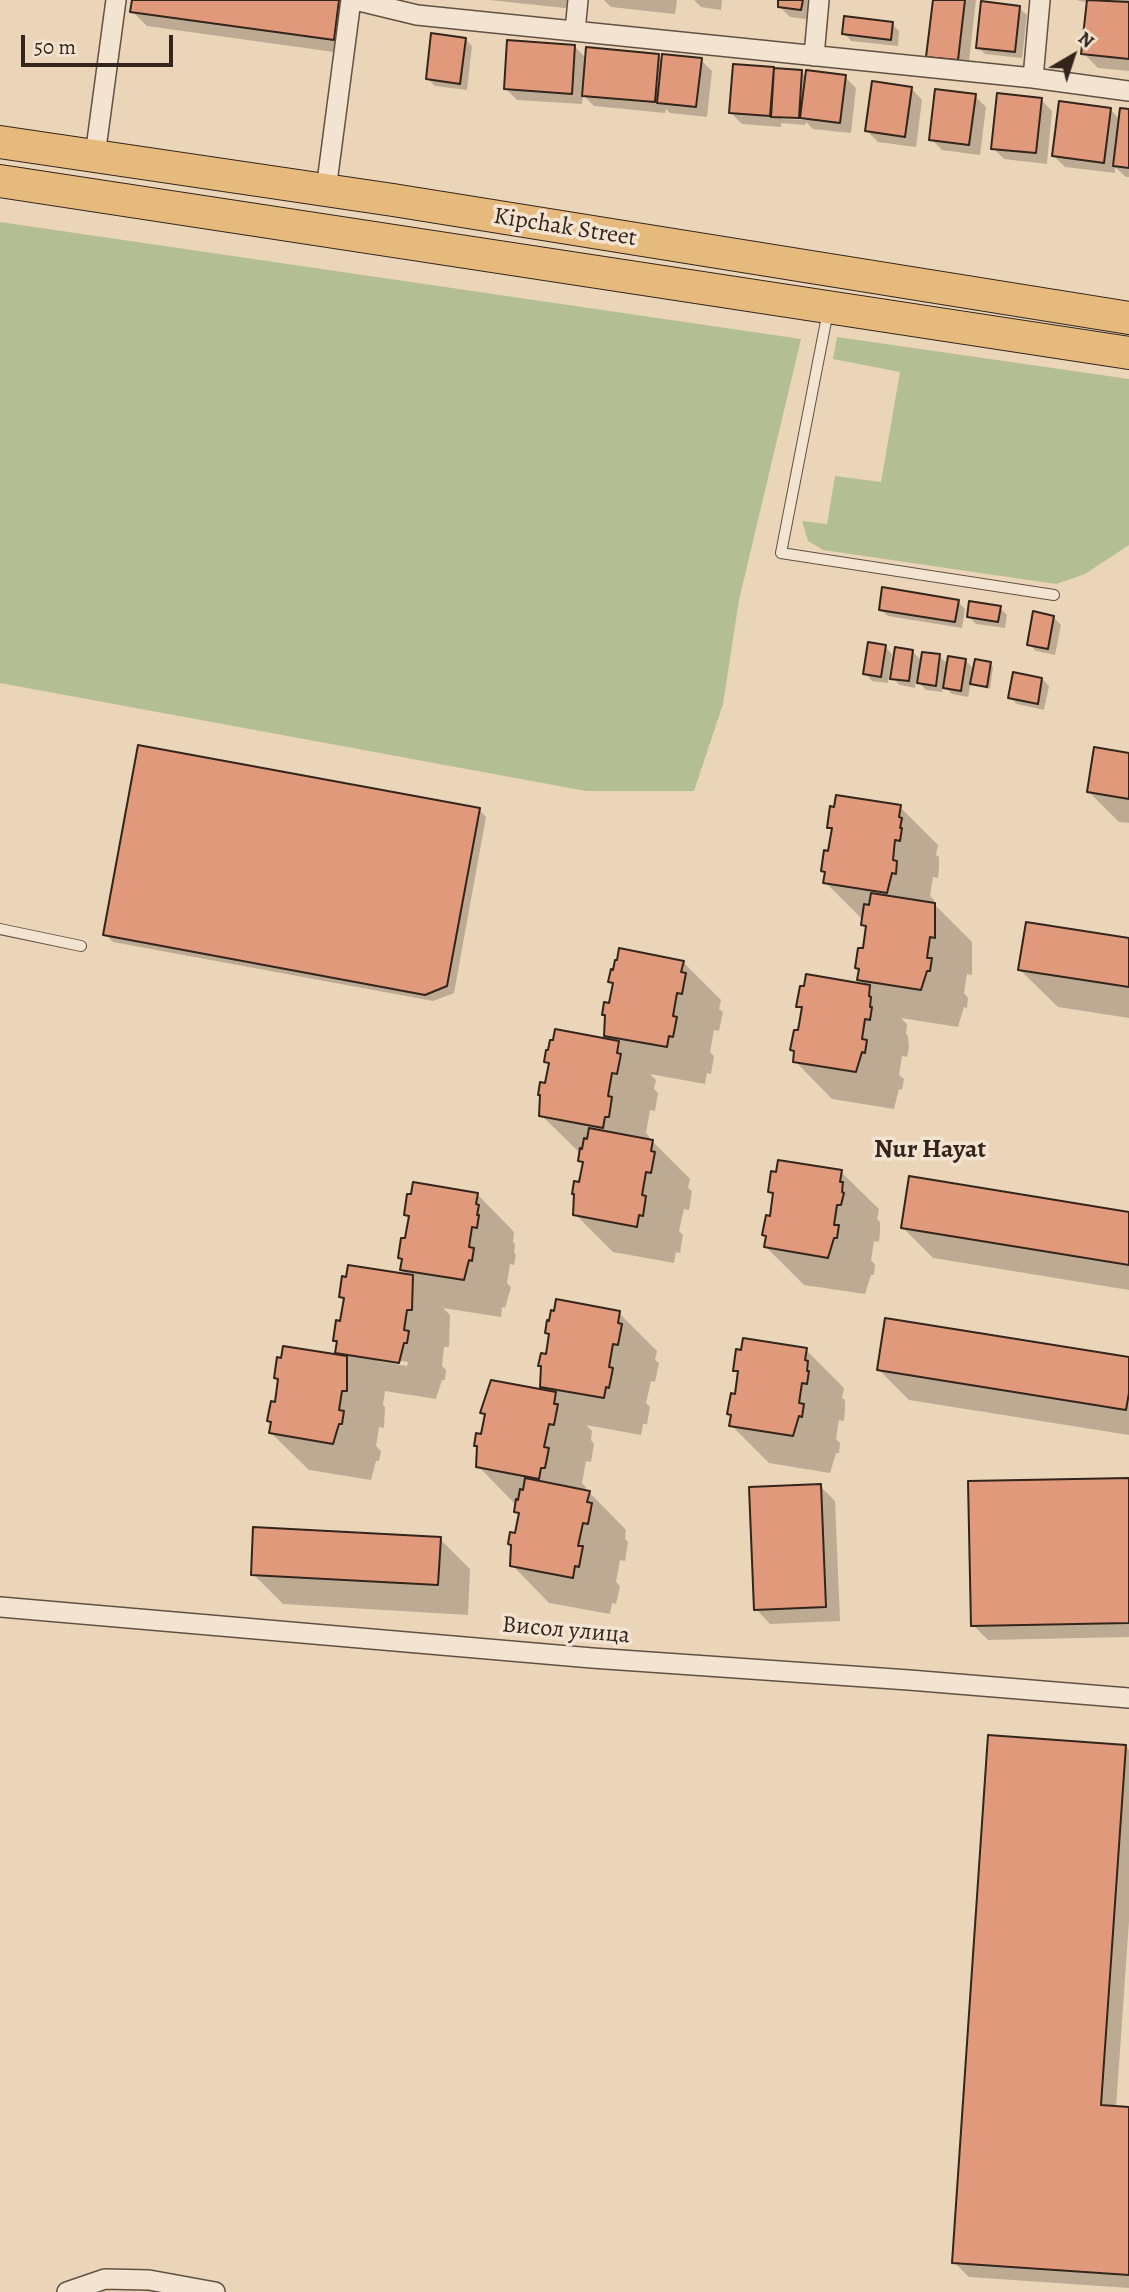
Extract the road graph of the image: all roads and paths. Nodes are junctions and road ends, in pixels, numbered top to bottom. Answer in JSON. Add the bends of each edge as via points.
{"nodes":[{"id":1,"x":116,"y":0,"type":"edge"},
{"id":2,"x":353,"y":0,"type":"edge"},
{"id":3,"x":578,"y":0,"type":"edge"},
{"id":4,"x":819,"y":0,"type":"edge"},
{"id":5,"x":1040,"y":0,"type":"edge"},
{"id":6,"x":575,"y":32,"type":"junction"},
{"id":7,"x":814,"y":56,"type":"junction"},
{"id":8,"x":1032,"y":79,"type":"junction"},
{"id":9,"x":1129,"y":91,"type":"edge"},
{"id":10,"x":0,"y":142,"type":"edge"},
{"id":11,"x":95,"y":156,"type":"junction"},
{"id":12,"x":0,"y":181,"type":"edge"},
{"id":13,"x":327,"y":190,"type":"junction"},
{"id":14,"x":393,"y":200,"type":"junction"},
{"id":15,"x":390,"y":240,"type":"junction"},
{"id":16,"x":828,"y":307,"type":"junction"},
{"id":17,"x":1129,"y":318,"type":"edge"},
{"id":18,"x":1129,"y":353,"type":"edge"},
{"id":19,"x":1054,"y":595,"type":"dead end"},
{"id":20,"x":0,"y":929,"type":"edge"},
{"id":21,"x":81,"y":946,"type":"dead end"},
{"id":22,"x":0,"y":1607,"type":"edge"},
{"id":23,"x":1129,"y":1698,"type":"edge"},
{"id":24,"x":178,"y":2288,"type":"edge"},
{"id":25,"x":67,"y":2292,"type":"edge"},
{"id":26,"x":215,"y":2292,"type":"edge"}],
"edges":[{"from":1,"to":11,"type":"street"},
{"from":2,"to":6,"type":"street"},
{"from":2,"to":13,"type":"street"},
{"from":3,"to":6,"type":"street"},
{"from":4,"to":7,"type":"street"},
{"from":5,"to":8,"type":"street"},
{"from":6,"to":7,"type":"street"},
{"from":7,"to":8,"type":"street"},
{"from":8,"to":9,"type":"street"},
{"from":10,"to":11,"type":"main road","name":"Kipchak Street"},
{"from":11,"to":13,"type":"main road","name":"Kipchak Street"},
{"from":12,"to":15,"type":"main road","name":"Kipchak Street"},
{"from":13,"to":14,"type":"main road","name":"Kipchak Street"},
{"from":14,"to":15,"type":"main road","via":[[376,218]]},
{"from":14,"to":17,"type":"main road","name":"Kipchak Street"},
{"from":15,"to":16,"type":"main road","name":"Kipchak Street"},
{"from":16,"to":18,"type":"main road","name":"Kipchak Street"},
{"from":16,"to":19,"type":"lane","via":[[781,553]]},
{"from":20,"to":21,"type":"lane"},
{"from":22,"to":23,"type":"street","name":"Висол улица"},
{"from":24,"to":25,"type":"street","via":[[149,2280],[105,2278]]},
{"from":24,"to":26,"type":"street"}]}
